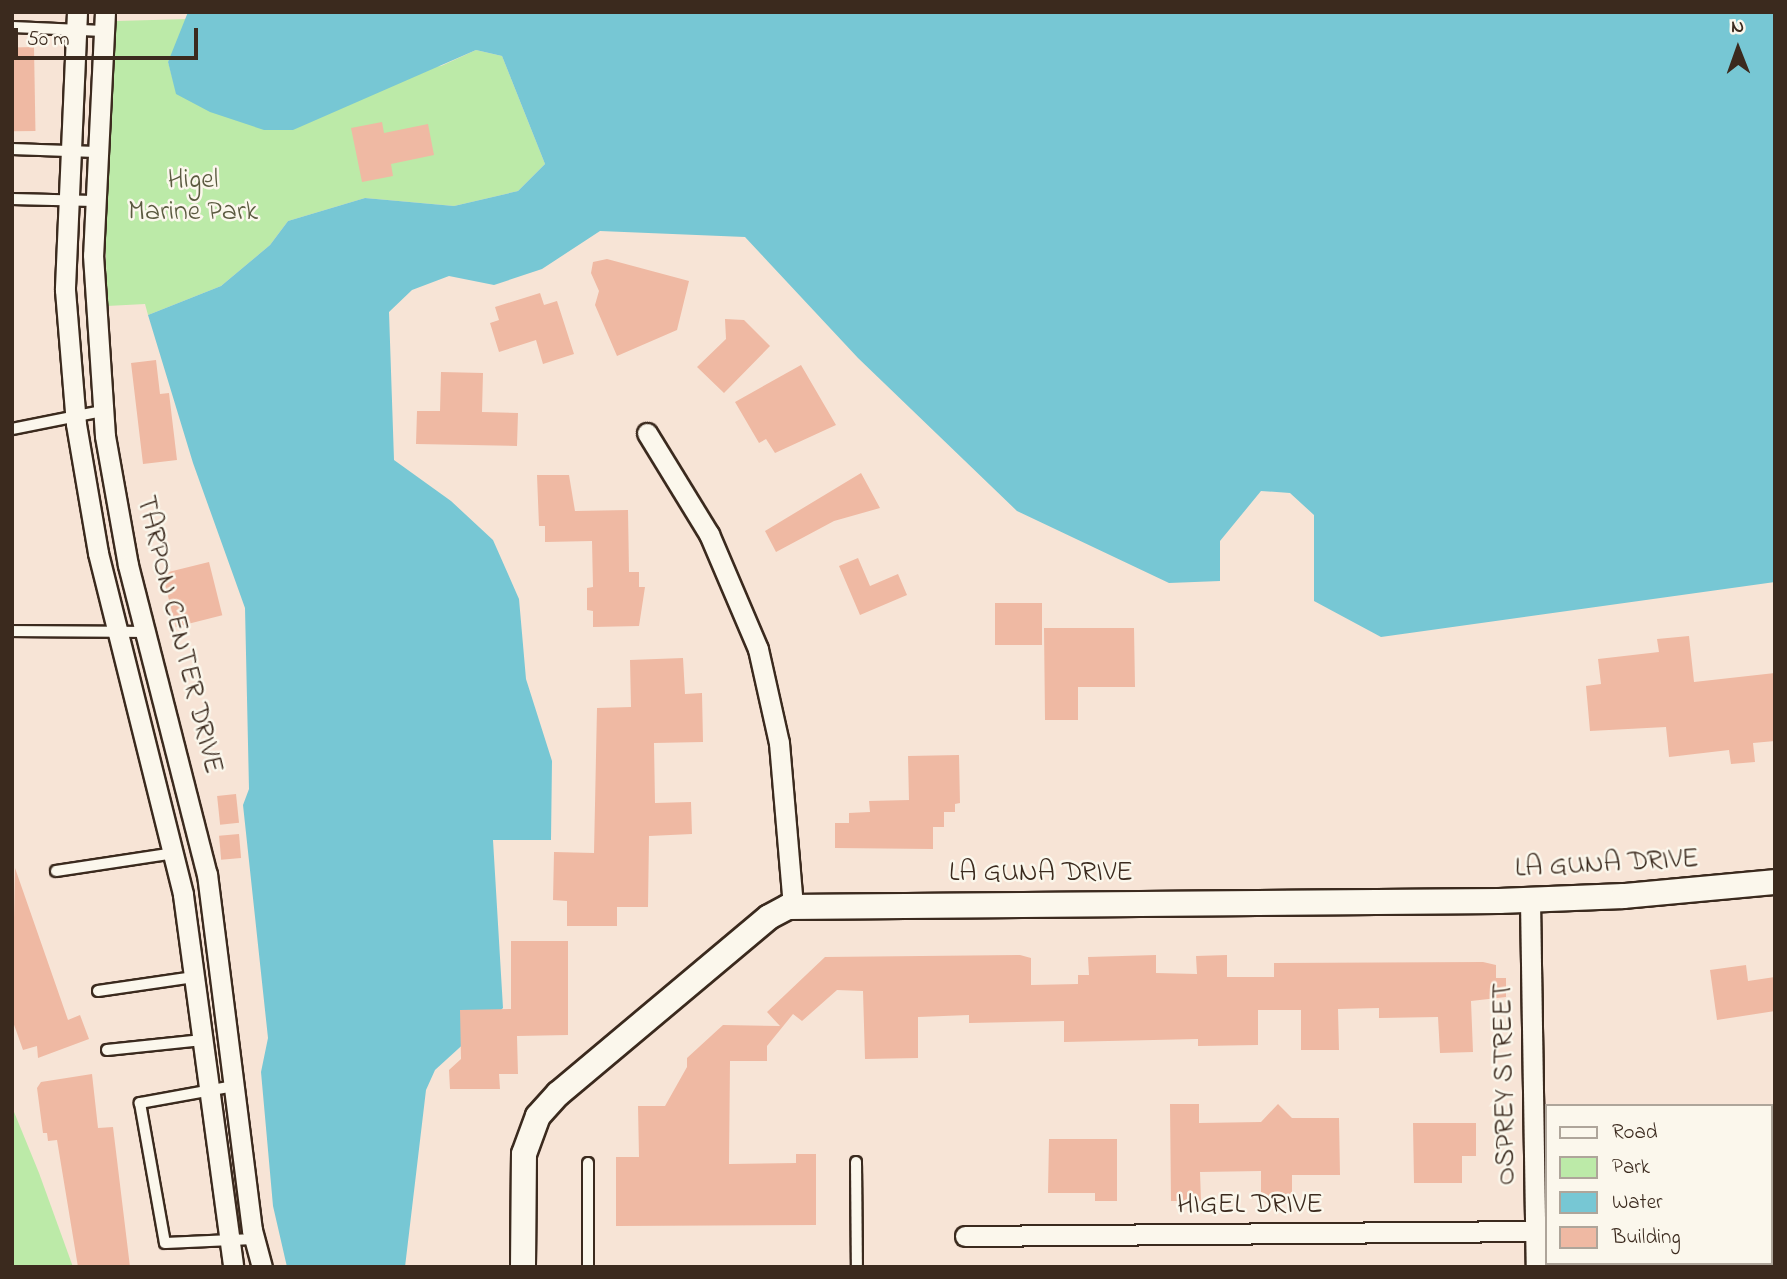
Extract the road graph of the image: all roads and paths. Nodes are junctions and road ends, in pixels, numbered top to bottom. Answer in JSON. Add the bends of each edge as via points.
{"nodes":[{"id":1,"x":77,"y":20,"type":"edge"},
{"id":2,"x":105,"y":22,"type":"edge"},
{"id":3,"x":12,"y":27,"type":"edge"},
{"id":4,"x":12,"y":149,"type":"edge"},
{"id":5,"x":69,"y":150,"type":"junction"},
{"id":6,"x":96,"y":152,"type":"junction"},
{"id":7,"x":12,"y":199,"type":"edge"},
{"id":8,"x":66,"y":199,"type":"junction"},
{"id":9,"x":94,"y":201,"type":"junction"},
{"id":10,"x":102,"y":411,"type":"junction"},
{"id":11,"x":75,"y":416,"type":"junction"},
{"id":12,"x":12,"y":429,"type":"edge"},
{"id":13,"x":647,"y":433,"type":"dead end"},
{"id":14,"x":12,"y":631,"type":"edge"},
{"id":15,"x":146,"y":632,"type":"junction"},
{"id":16,"x":118,"y":634,"type":"junction"},
{"id":17,"x":175,"y":853,"type":"junction"},
{"id":18,"x":56,"y":871,"type":"dead end"},
{"id":19,"x":1775,"y":882,"type":"edge"},
{"id":20,"x":1530,"y":900,"type":"junction"},
{"id":21,"x":793,"y":906,"type":"junction"},
{"id":22,"x":194,"y":977,"type":"junction"},
{"id":23,"x":98,"y":991,"type":"dead end"},
{"id":24,"x":202,"y":1040,"type":"junction"},
{"id":25,"x":107,"y":1050,"type":"dead end"},
{"id":26,"x":235,"y":1086,"type":"junction"},
{"id":27,"x":208,"y":1090,"type":"junction"},
{"id":28,"x":856,"y":1162,"type":"dead end"},
{"id":29,"x":588,"y":1163,"type":"dead end"},
{"id":30,"x":1536,"y":1231,"type":"junction"},
{"id":31,"x":965,"y":1236,"type":"dead end"},
{"id":32,"x":254,"y":1239,"type":"junction"},
{"id":33,"x":228,"y":1244,"type":"junction"},
{"id":34,"x":233,"y":1267,"type":"edge"},
{"id":35,"x":262,"y":1267,"type":"edge"},
{"id":36,"x":523,"y":1267,"type":"edge"},
{"id":37,"x":588,"y":1267,"type":"edge"},
{"id":38,"x":857,"y":1267,"type":"edge"},
{"id":39,"x":1536,"y":1267,"type":"edge"}],
"edges":[{"from":1,"to":2,"type":"lane"},
{"from":1,"to":3,"type":"lane"},
{"from":1,"to":5,"type":"street","name":"TARPON CENTER DRIVE"},
{"from":2,"to":6,"type":"street","name":"TARPON CENTER DRIVE"},
{"from":4,"to":5,"type":"lane"},
{"from":5,"to":6,"type":"lane"},
{"from":5,"to":8,"type":"street","name":"TARPON CENTER DRIVE"},
{"from":6,"to":9,"type":"street","name":"TARPON CENTER DRIVE"},
{"from":7,"to":8,"type":"lane"},
{"from":8,"to":9,"type":"lane"},
{"from":8,"to":11,"type":"street","name":"TARPON CENTER DRIVE","via":[[65,290]]},
{"from":9,"to":10,"type":"street","name":"TARPON CENTER DRIVE","via":[[93,301]]},
{"from":10,"to":11,"type":"lane"},
{"from":10,"to":15,"type":"street","name":"TARPON CENTER DRIVE","via":[[120,528]]},
{"from":11,"to":12,"type":"lane"},
{"from":11,"to":16,"type":"street","name":"TARPON CENTER DRIVE","via":[[89,511]]},
{"from":13,"to":21,"type":"street","via":[[709,534],[758,649],[779,743]]},
{"from":14,"to":16,"type":"lane"},
{"from":15,"to":16,"type":"lane"},
{"from":15,"to":26,"type":"street","name":"TARPON CENTER DRIVE","via":[[207,874]]},
{"from":16,"to":17,"type":"street","name":"TARPON CENTER DRIVE"},
{"from":17,"to":18,"type":"lane"},
{"from":17,"to":22,"type":"street","name":"TARPON CENTER DRIVE"},
{"from":19,"to":20,"type":"street","name":"LA GUNA DRIVE"},
{"from":20,"to":21,"type":"street","name":"LA GUNA DRIVE"},
{"from":20,"to":30,"type":"street","name":"OSPREY STREET"},
{"from":21,"to":36,"type":"street","name":"LA GUNA DRIVE","via":[[769,917],[558,1094],[538,1116],[524,1154]]},
{"from":22,"to":23,"type":"lane"},
{"from":22,"to":24,"type":"street","name":"TARPON CENTER DRIVE"},
{"from":24,"to":25,"type":"lane"},
{"from":24,"to":27,"type":"street","name":"TARPON CENTER DRIVE"},
{"from":26,"to":27,"type":"lane"},
{"from":26,"to":32,"type":"street","name":"TARPON CENTER DRIVE"},
{"from":27,"to":33,"type":"street","name":"TARPON CENTER DRIVE"},
{"from":27,"to":33,"type":"lane","via":[[140,1102],[164,1243]]},
{"from":28,"to":38,"type":"lane"},
{"from":29,"to":37,"type":"lane"},
{"from":30,"to":31,"type":"street","name":"HIGEL DRIVE"},
{"from":30,"to":39,"type":"street","name":"OSPREY STREET"},
{"from":32,"to":33,"type":"lane"},
{"from":32,"to":35,"type":"street","name":"TARPON CENTER DRIVE"},
{"from":33,"to":34,"type":"street","name":"TARPON CENTER DRIVE"}]}
